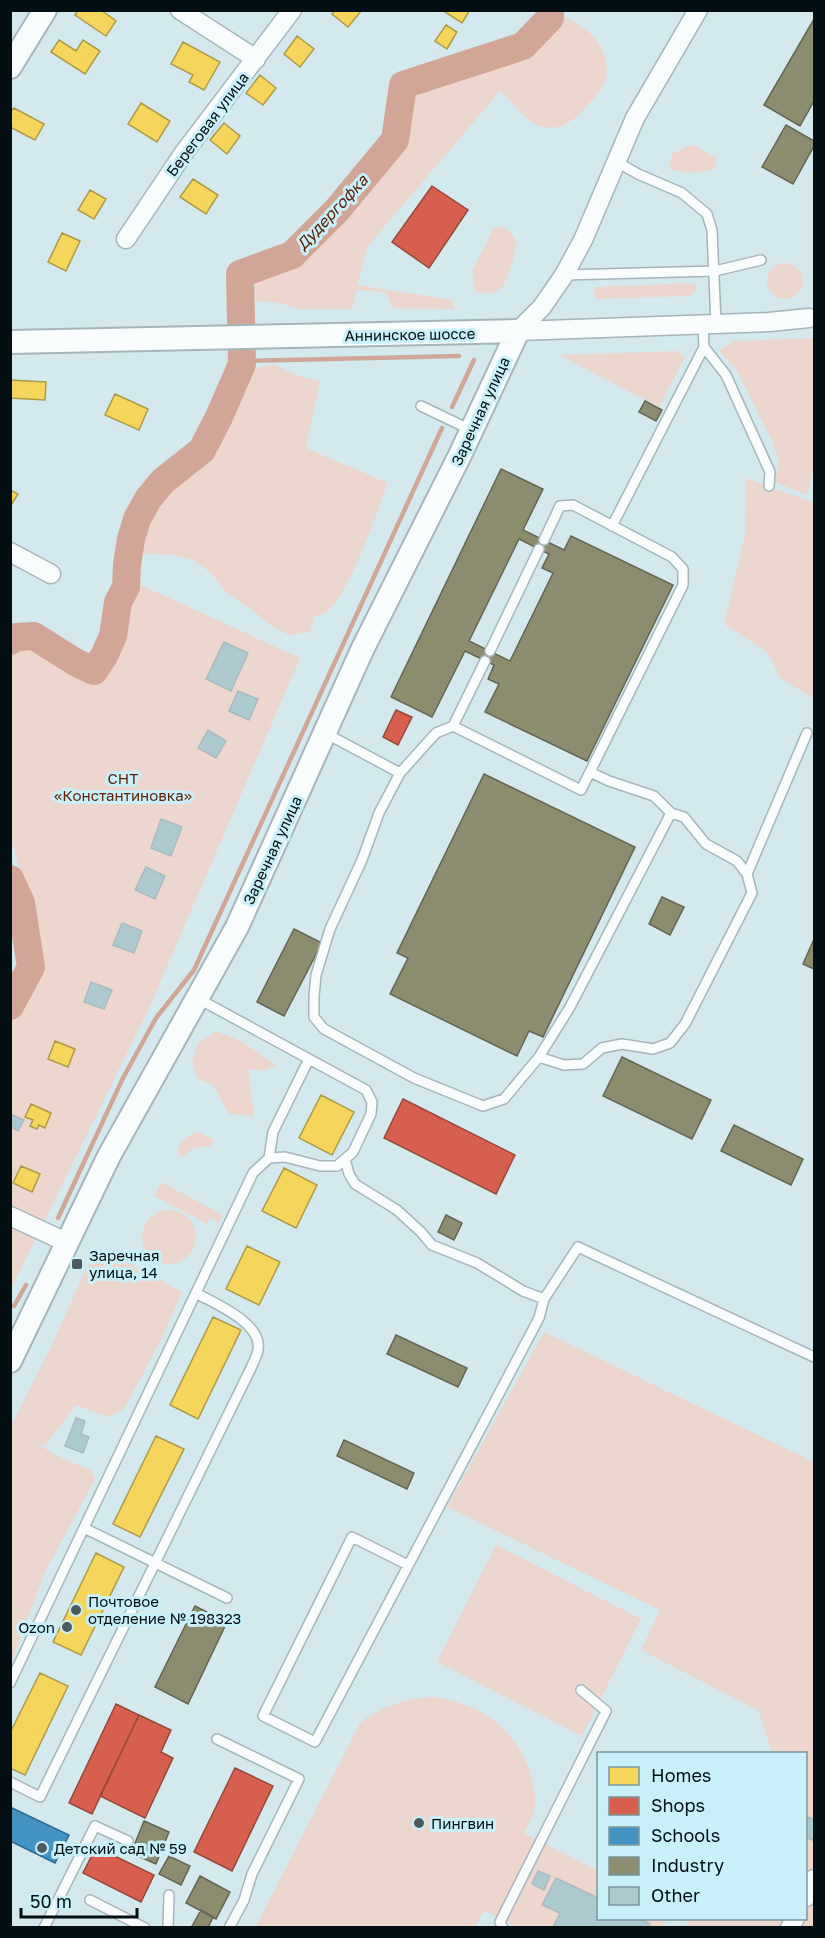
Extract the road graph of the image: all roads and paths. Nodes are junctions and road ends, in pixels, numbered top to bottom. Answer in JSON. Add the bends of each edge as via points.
{"nodes":[{"id":1,"x":45,"y":10,"type":"edge"},
{"id":2,"x":180,"y":10,"type":"edge"},
{"id":3,"x":292,"y":10,"type":"edge"},
{"id":4,"x":698,"y":10,"type":"edge"},
{"id":5,"x":256,"y":59,"type":"junction"},
{"id":6,"x":10,"y":67,"type":"edge"},
{"id":7,"x":617,"y":162,"type":"junction"},
{"id":8,"x":126,"y":239,"type":"dead end"},
{"id":9,"x":761,"y":260,"type":"dead end"},
{"id":10,"x":714,"y":271,"type":"junction"},
{"id":11,"x":564,"y":275,"type":"junction"},
{"id":12,"x":812,"y":320,"type":"edge"},
{"id":13,"x":709,"y":324,"type":"junction"},
{"id":14,"x":518,"y":331,"type":"junction"},
{"id":15,"x":10,"y":342,"type":"edge"},
{"id":16,"x":704,"y":347,"type":"junction"},
{"id":17,"x":421,"y":406,"type":"dead end"},
{"id":18,"x":471,"y":430,"type":"junction"},
{"id":19,"x":769,"y":486,"type":"dead end"},
{"id":20,"x":612,"y":526,"type":"junction"},
{"id":21,"x":544,"y":540,"type":"dead end"},
{"id":22,"x":539,"y":549,"type":"dead end"},
{"id":23,"x":10,"y":552,"type":"edge"},
{"id":24,"x":51,"y":574,"type":"dead end"},
{"id":25,"x":490,"y":651,"type":"dead end"},
{"id":26,"x":485,"y":661,"type":"dead end"},
{"id":27,"x":453,"y":726,"type":"junction"},
{"id":28,"x":325,"y":733,"type":"junction"},
{"id":29,"x":807,"y":733,"type":"dead end"},
{"id":30,"x":399,"y":772,"type":"junction"},
{"id":31,"x":592,"y":772,"type":"junction"},
{"id":32,"x":671,"y":813,"type":"junction"},
{"id":33,"x":747,"y":874,"type":"junction"},
{"id":34,"x":197,"y":998,"type":"junction"},
{"id":35,"x":539,"y":1057,"type":"junction"},
{"id":36,"x":309,"y":1059,"type":"junction"},
{"id":37,"x":269,"y":1158,"type":"junction"},
{"id":38,"x":345,"y":1159,"type":"junction"},
{"id":39,"x":10,"y":1216,"type":"edge"},
{"id":40,"x":68,"y":1243,"type":"junction"},
{"id":41,"x":196,"y":1293,"type":"junction"},
{"id":42,"x":544,"y":1299,"type":"junction"},
{"id":43,"x":814,"y":1357,"type":"edge"},
{"id":44,"x":10,"y":1361,"type":"edge"},
{"id":45,"x":84,"y":1528,"type":"junction"},
{"id":46,"x":155,"y":1562,"type":"junction"},
{"id":47,"x":408,"y":1565,"type":"junction"},
{"id":48,"x":227,"y":1598,"type":"dead end"},
{"id":49,"x":10,"y":1683,"type":"edge"},
{"id":50,"x":581,"y":1690,"type":"dead end"},
{"id":51,"x":217,"y":1739,"type":"dead end"},
{"id":52,"x":10,"y":1782,"type":"edge"},
{"id":53,"x":128,"y":1841,"type":"dead end"},
{"id":54,"x":814,"y":1879,"type":"edge"},
{"id":55,"x":169,"y":1895,"type":"dead end"},
{"id":56,"x":807,"y":1895,"type":"edge"},
{"id":57,"x":90,"y":1900,"type":"dead end"},
{"id":58,"x":44,"y":1928,"type":"edge"},
{"id":59,"x":145,"y":1928,"type":"edge"},
{"id":60,"x":168,"y":1928,"type":"edge"},
{"id":61,"x":229,"y":1928,"type":"edge"},
{"id":62,"x":503,"y":1928,"type":"edge"}],
"edges":[{"from":1,"to":6,"type":"street"},
{"from":2,"to":5,"type":"street"},
{"from":3,"to":5,"type":"street","name":"Береговая улица"},
{"from":4,"to":7,"type":"street","via":[[635,118]]},
{"from":5,"to":8,"type":"street","name":"Береговая улица","via":[[183,154]]},
{"from":7,"to":10,"type":"lane","via":[[682,193],[707,214]]},
{"from":7,"to":11,"type":"street"},
{"from":9,"to":10,"type":"lane"},
{"from":10,"to":11,"type":"lane"},
{"from":10,"to":13,"type":"lane"},
{"from":11,"to":14,"type":"street","via":[[542,307]]},
{"from":12,"to":13,"type":"street","name":"Аннинское шоссе"},
{"from":13,"to":14,"type":"street","name":"Аннинское шоссе"},
{"from":13,"to":16,"type":"lane"},
{"from":14,"to":15,"type":"street","name":"Аннинское шоссе"},
{"from":14,"to":18,"type":"street","name":"Заречная улица"},
{"from":16,"to":19,"type":"lane","via":[[726,375],[770,472]]},
{"from":16,"to":20,"type":"lane"},
{"from":17,"to":18,"type":"lane"},
{"from":18,"to":28,"type":"street","name":"Заречная улица"},
{"from":20,"to":21,"type":"lane","via":[[573,505],[560,506]]},
{"from":20,"to":31,"type":"lane","via":[[672,557],[683,569],[683,585]]},
{"from":22,"to":25,"type":"lane"},
{"from":23,"to":24,"type":"street"},
{"from":26,"to":27,"type":"lane"},
{"from":27,"to":30,"type":"lane","via":[[436,732]]},
{"from":27,"to":31,"type":"lane","via":[[581,790]]},
{"from":28,"to":30,"type":"lane"},
{"from":28,"to":34,"type":"street","name":"Заречная улица","via":[[237,927]]},
{"from":29,"to":33,"type":"lane"},
{"from":30,"to":35,"type":"lane","via":[[330,929],[316,975],[314,1017],[324,1029],[414,1078],[483,1106],[504,1099]]},
{"from":31,"to":32,"type":"lane","via":[[654,796]]},
{"from":32,"to":33,"type":"lane","via":[[684,817],[706,844],[737,861]]},
{"from":32,"to":35,"type":"lane","via":[[570,1007]]},
{"from":33,"to":35,"type":"lane","via":[[752,893],[685,1024],[670,1043],[653,1049],[622,1044],[602,1048],[583,1064],[564,1065]]},
{"from":34,"to":36,"type":"lane"},
{"from":34,"to":40,"type":"street","name":"Заречная улица","via":[[109,1156]]},
{"from":36,"to":37,"type":"lane","via":[[273,1132]]},
{"from":36,"to":38,"type":"lane","via":[[366,1090],[372,1102],[371,1114],[353,1152]]},
{"from":37,"to":38,"type":"lane","via":[[285,1157],[320,1166],[338,1166]]},
{"from":37,"to":41,"type":"lane","via":[[252,1173]]},
{"from":38,"to":42,"type":"lane","via":[[355,1184],[397,1210],[432,1245],[477,1263]]},
{"from":39,"to":40,"type":"street"},
{"from":40,"to":44,"type":"street","name":"Заречная улица"},
{"from":41,"to":45,"type":"lane"},
{"from":41,"to":46,"type":"lane","via":[[244,1320],[259,1348]]},
{"from":42,"to":43,"type":"lane","via":[[578,1247]]},
{"from":42,"to":47,"type":"lane","via":[[539,1318]]},
{"from":45,"to":46,"type":"lane"},
{"from":45,"to":49,"type":"lane"},
{"from":46,"to":48,"type":"lane"},
{"from":46,"to":52,"type":"lane","via":[[40,1797]]},
{"from":47,"to":47,"type":"lane","via":[[352,1537],[263,1716],[315,1742]]},
{"from":50,"to":62,"type":"lane","via":[[606,1711],[500,1922]]},
{"from":51,"to":61,"type":"lane","via":[[299,1779]]},
{"from":53,"to":58,"type":"lane","via":[[95,1826]]},
{"from":54,"to":56,"type":"street"},
{"from":55,"to":60,"type":"lane"},
{"from":57,"to":59,"type":"lane"}]}
